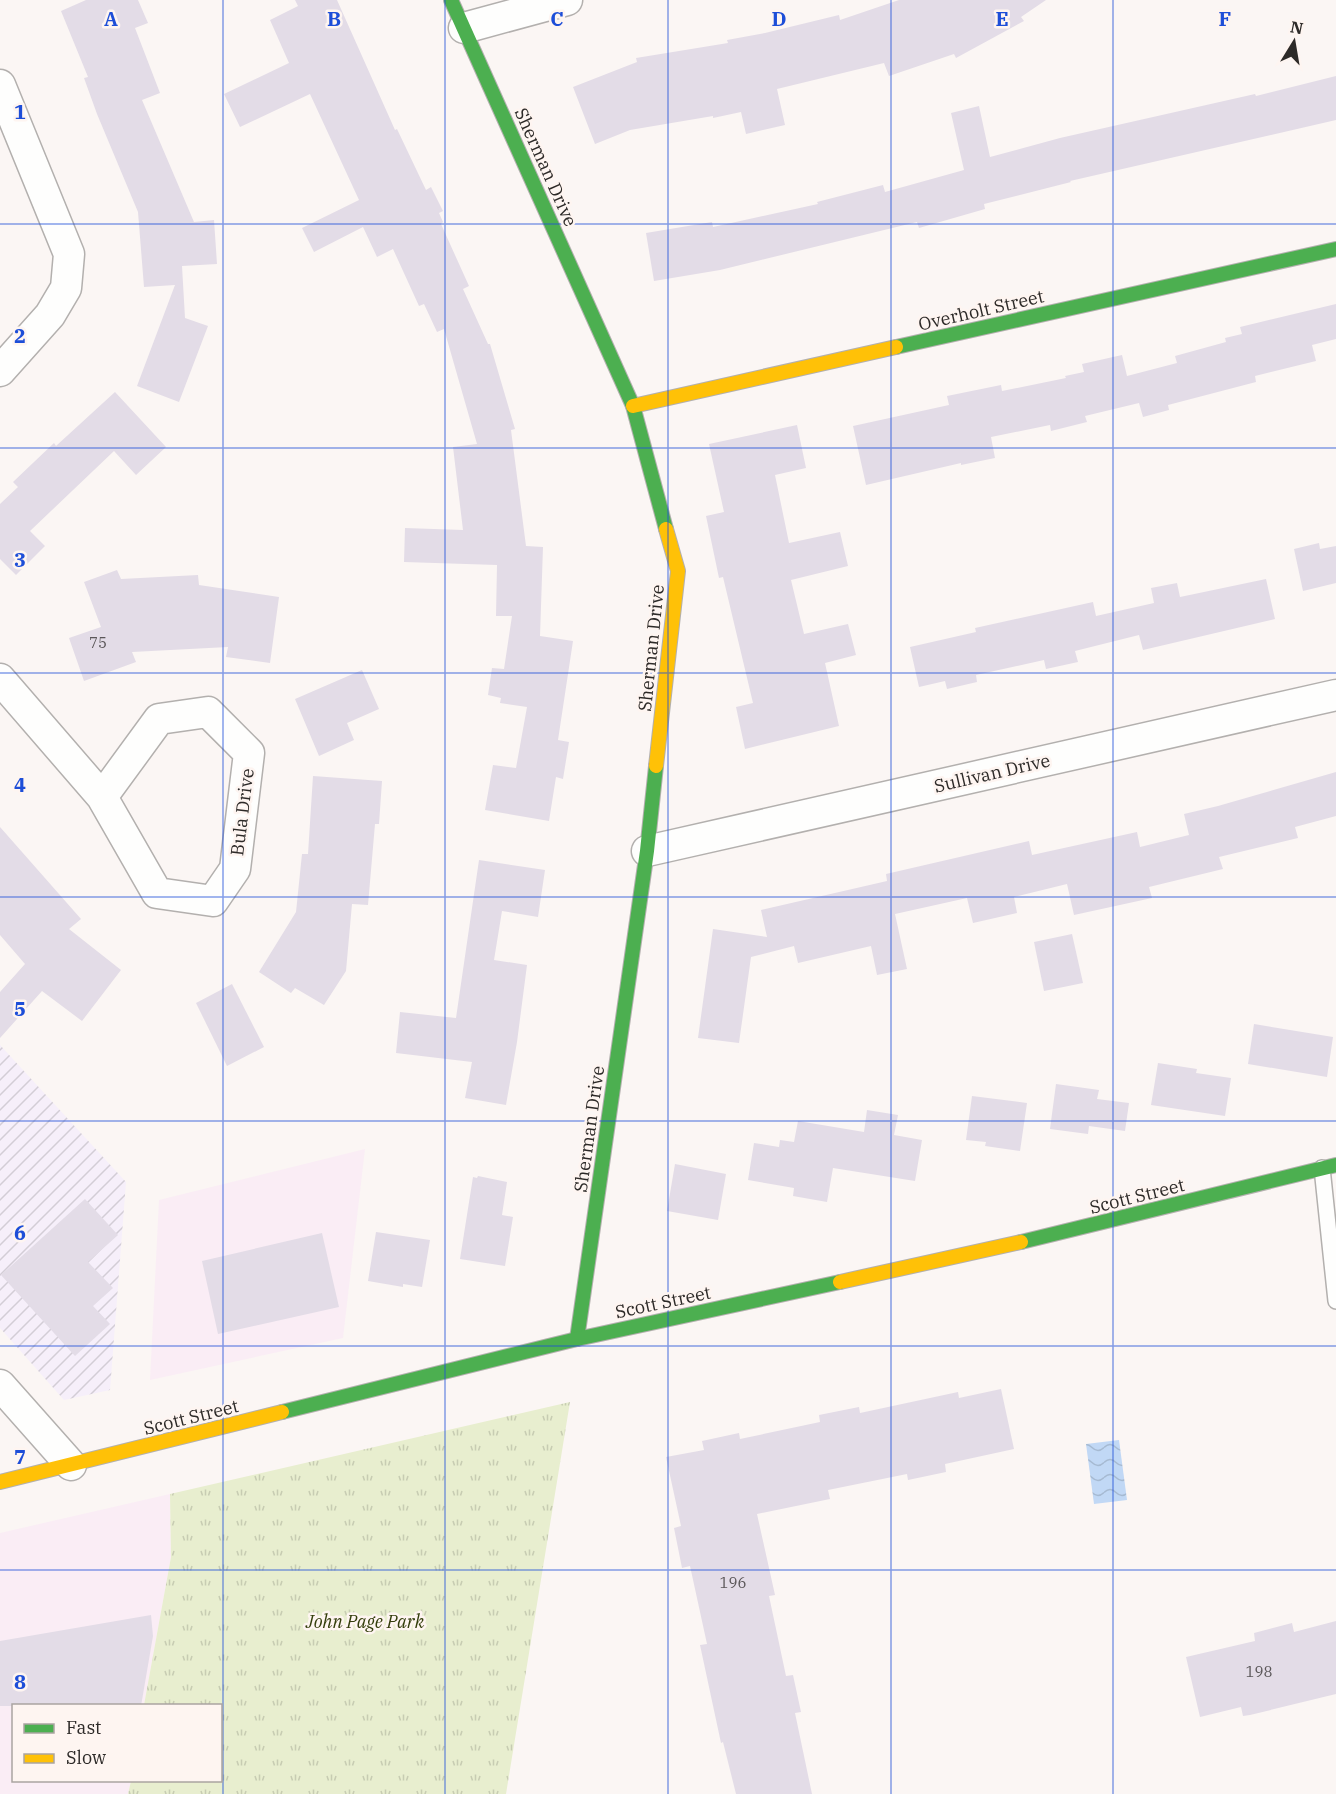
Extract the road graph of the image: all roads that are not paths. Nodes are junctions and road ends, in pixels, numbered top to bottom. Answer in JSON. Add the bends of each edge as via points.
{"nodes":[{"id":1,"x":451,"y":0,"type":"edge"},
{"id":2,"x":567,"y":0,"type":"edge"},
{"id":3,"x":464,"y":28,"type":"junction"},
{"id":4,"x":0,"y":85,"type":"edge"},
{"id":5,"x":1336,"y":249,"type":"edge"},
{"id":6,"x":0,"y":371,"type":"edge"},
{"id":7,"x":633,"y":406,"type":"junction"},
{"id":8,"x":0,"y":678,"type":"edge"},
{"id":9,"x":1336,"y":695,"type":"edge"},
{"id":10,"x":102,"y":797,"type":"junction"},
{"id":11,"x":647,"y":851,"type":"junction"},
{"id":12,"x":1329,"y":1166,"type":"edge"},
{"id":13,"x":1336,"y":1301,"type":"edge"},
{"id":14,"x":577,"y":1339,"type":"junction"},
{"id":15,"x":0,"y":1385,"type":"edge"},
{"id":16,"x":71,"y":1465,"type":"junction"},
{"id":17,"x":0,"y":1482,"type":"edge"}],
"edges":[{"from":1,"to":3,"type":"street","name":"Sherman Drive"},
{"from":2,"to":3,"type":"street"},
{"from":3,"to":7,"type":"street","name":"Sherman Drive"},
{"from":4,"to":6,"type":"street","via":[[69,254],[66,288],[50,315]]},
{"from":5,"to":7,"type":"street","name":"Overholt Street"},
{"from":7,"to":11,"type":"street","name":"Sherman Drive","via":[[678,571]]},
{"from":8,"to":10,"type":"street","name":"Bula Drive"},
{"from":9,"to":11,"type":"street","name":"Sullivan Drive"},
{"from":10,"to":10,"type":"street","name":"Bula Drive","via":[[159,719],[208,712],[249,753],[236,869],[213,901],[157,893]]},
{"from":11,"to":14,"type":"street","name":"Sherman Drive"},
{"from":12,"to":13,"type":"lane"},
{"from":12,"to":14,"type":"street","name":"Scott Street","via":[[1041,1238]]},
{"from":14,"to":16,"type":"street","name":"Scott Street"},
{"from":15,"to":16,"type":"street"},
{"from":16,"to":17,"type":"street","name":"Scott Street"}]}
